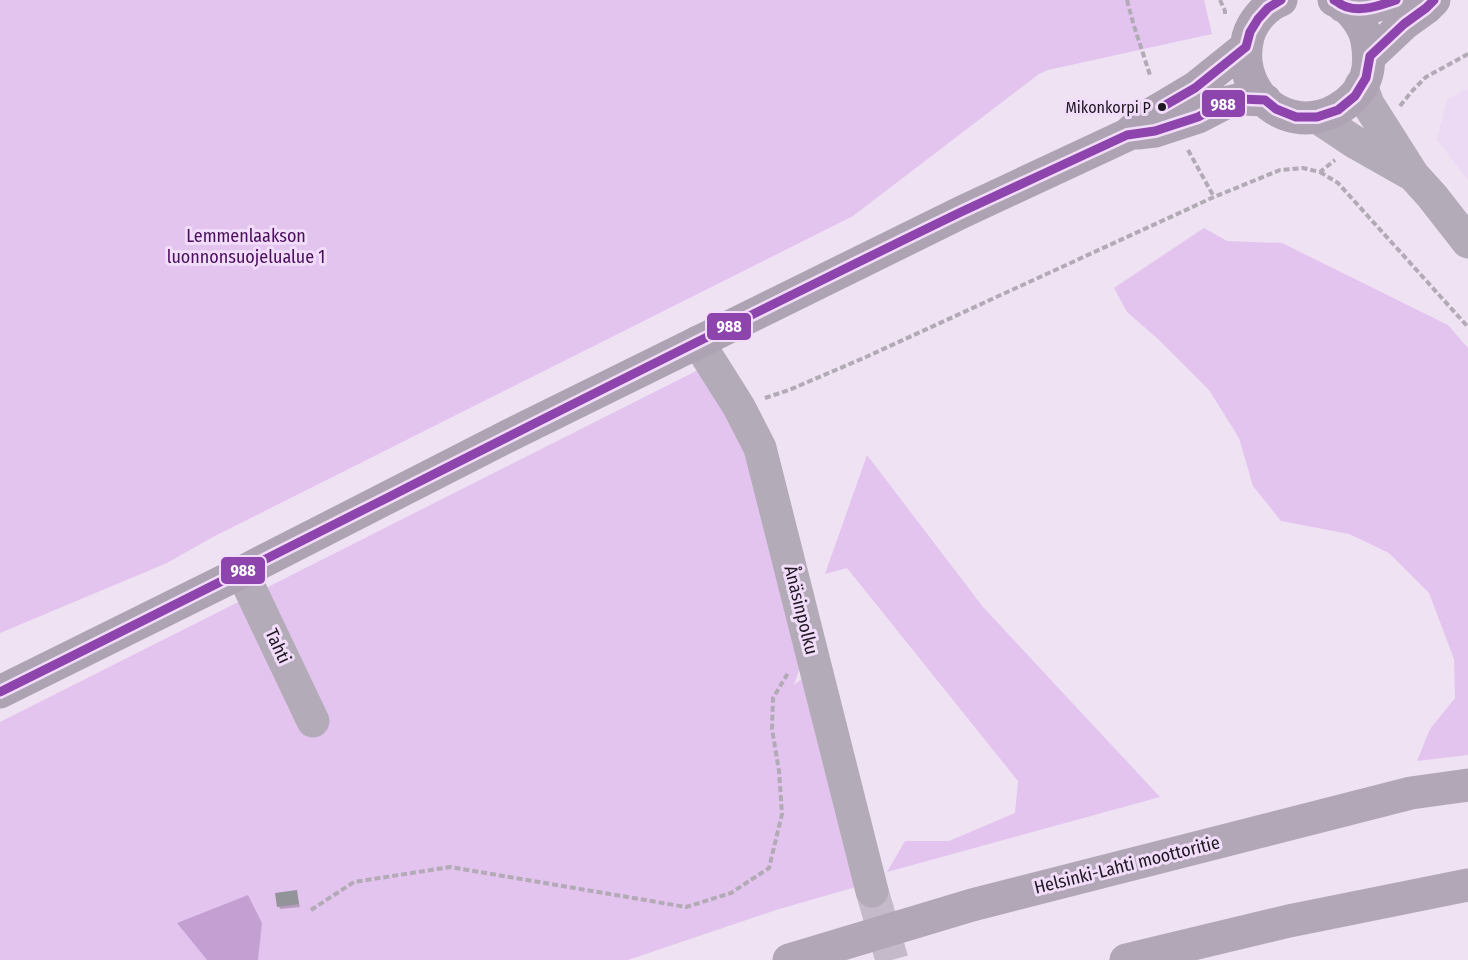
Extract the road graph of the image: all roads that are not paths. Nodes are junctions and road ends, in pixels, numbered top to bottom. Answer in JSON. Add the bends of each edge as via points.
{"nodes":[{"id":1,"x":1396,"y":0,"type":"edge"},
{"id":2,"x":1434,"y":0,"type":"edge"},
{"id":3,"x":1339,"y":3,"type":"edge"},
{"id":4,"x":1266,"y":5,"type":"edge"},
{"id":5,"x":1246,"y":47,"type":"junction"},
{"id":6,"x":1365,"y":71,"type":"junction"},
{"id":7,"x":1265,"y":100,"type":"junction"},
{"id":8,"x":1317,"y":117,"type":"junction"},
{"id":9,"x":1368,"y":134,"type":"junction"},
{"id":10,"x":1127,"y":135,"type":"junction"},
{"id":11,"x":1468,"y":242,"type":"edge"},
{"id":12,"x":698,"y":342,"type":"junction"},
{"id":13,"x":242,"y":572,"type":"junction"},
{"id":14,"x":0,"y":692,"type":"edge"},
{"id":15,"x":313,"y":721,"type":"dead end"},
{"id":16,"x":1468,"y":785,"type":"edge"},
{"id":17,"x":1468,"y":885,"type":"edge"},
{"id":18,"x":872,"y":891,"type":"tunnel mouth"},
{"id":19,"x":789,"y":960,"type":"edge"},
{"id":20,"x":1126,"y":960,"type":"edge"}],
"edges":[{"from":1,"to":3,"type":"main road","via":[[1364,9]]},
{"from":2,"to":6,"type":"main road","via":[[1404,24]]},
{"from":3,"to":6,"type":"main road","via":[[1355,16],[1366,35]]},
{"from":4,"to":5,"type":"main road"},
{"from":5,"to":7,"type":"main road","via":[[1249,76]]},
{"from":5,"to":10,"type":"main road"},
{"from":6,"to":8,"type":"main road","via":[[1354,96],[1338,110]]},
{"from":6,"to":9,"type":"street"},
{"from":7,"to":8,"type":"main road","via":[[1296,117]]},
{"from":7,"to":10,"type":"main road","via":[[1241,99],[1155,131]]},
{"from":8,"to":9,"type":"street"},
{"from":9,"to":11,"type":"street","via":[[1413,175]]},
{"from":10,"to":12,"type":"main road"},
{"from":12,"to":13,"type":"main road"},
{"from":12,"to":18,"type":"street","name":"Ånäsinpolku","via":[[760,448]]},
{"from":13,"to":14,"type":"main road"},
{"from":13,"to":15,"type":"street","name":"Tahti"},
{"from":16,"to":19,"type":"highway","name":"Helsinki-Lahti moottoritie","via":[[1411,794],[972,904]]},
{"from":17,"to":20,"type":"highway","via":[[1288,921]]}]}
